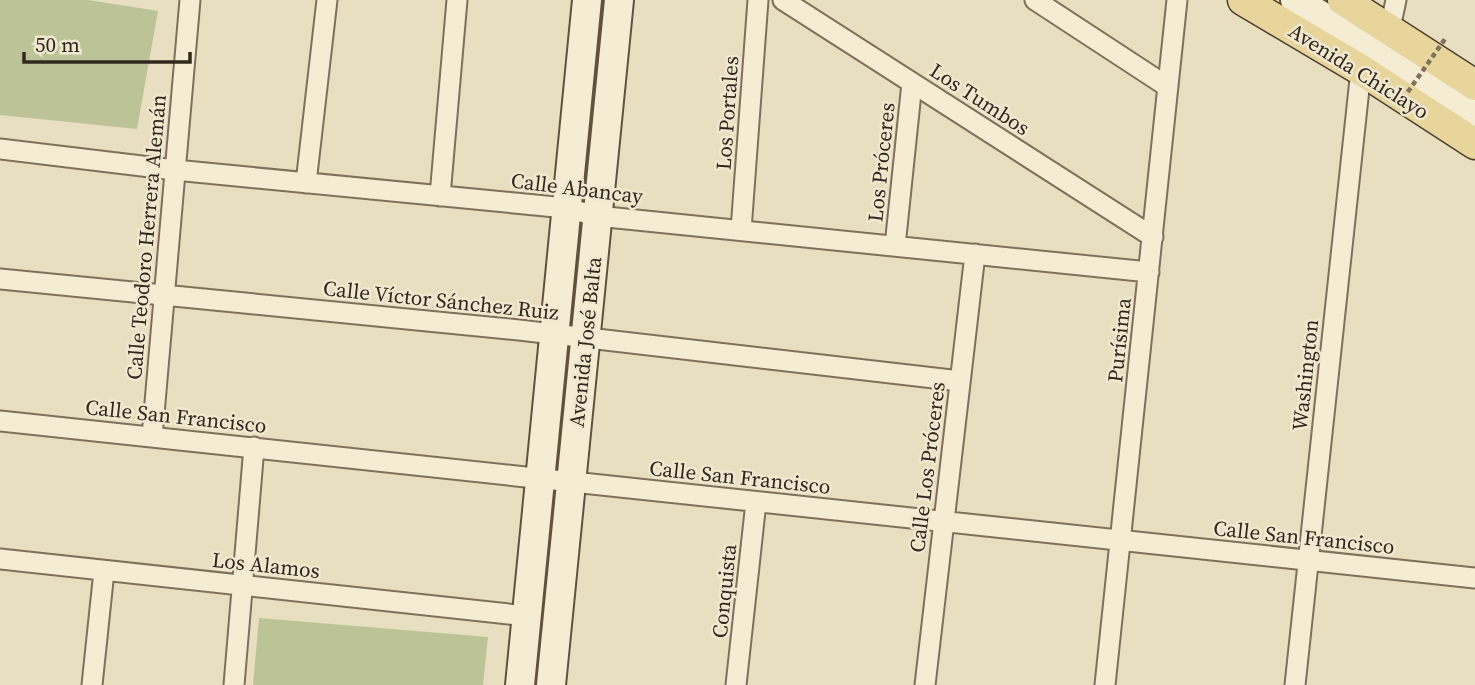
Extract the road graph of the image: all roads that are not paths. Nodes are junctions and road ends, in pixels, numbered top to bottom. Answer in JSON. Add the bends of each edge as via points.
{"nodes":[{"id":1,"x":190,"y":0,"type":"edge"},
{"id":2,"x":327,"y":0,"type":"edge"},
{"id":3,"x":457,"y":0,"type":"edge"},
{"id":4,"x":587,"y":0,"type":"edge"},
{"id":5,"x":619,"y":0,"type":"edge"},
{"id":6,"x":758,"y":0,"type":"edge"},
{"id":7,"x":783,"y":0,"type":"edge"},
{"id":8,"x":1035,"y":0,"type":"edge"},
{"id":9,"x":1177,"y":0,"type":"edge"},
{"id":10,"x":1243,"y":0,"type":"edge"},
{"id":11,"x":1294,"y":0,"type":"edge"},
{"id":12,"x":1343,"y":0,"type":"edge"},
{"id":13,"x":1393,"y":14,"type":"edge"},
{"id":14,"x":1361,"y":69,"type":"junction"},
{"id":15,"x":912,"y":83,"type":"junction"},
{"id":16,"x":1475,"y":85,"type":"edge"},
{"id":17,"x":1168,"y":87,"type":"junction"},
{"id":18,"x":1475,"y":114,"type":"edge"},
{"id":19,"x":1475,"y":144,"type":"edge"},
{"id":20,"x":0,"y":149,"type":"edge"},
{"id":21,"x":175,"y":170,"type":"junction"},
{"id":22,"x":306,"y":183,"type":"junction"},
{"id":23,"x":440,"y":196,"type":"junction"},
{"id":24,"x":565,"y":208,"type":"junction"},
{"id":25,"x":597,"y":216,"type":"junction"},
{"id":26,"x":741,"y":230,"type":"junction"},
{"id":27,"x":1153,"y":237,"type":"junction"},
{"id":28,"x":895,"y":246,"type":"junction"},
{"id":29,"x":975,"y":254,"type":"junction"},
{"id":30,"x":1149,"y":272,"type":"junction"},
{"id":31,"x":0,"y":279,"type":"edge"},
{"id":32,"x":164,"y":296,"type":"junction"},
{"id":33,"x":553,"y":334,"type":"junction"},
{"id":34,"x":585,"y":338,"type":"junction"},
{"id":35,"x":960,"y":381,"type":"junction"},
{"id":36,"x":0,"y":421,"type":"edge"},
{"id":37,"x":152,"y":437,"type":"junction"},
{"id":38,"x":254,"y":447,"type":"junction"},
{"id":39,"x":540,"y":477,"type":"junction"},
{"id":40,"x":571,"y":481,"type":"junction"},
{"id":41,"x":756,"y":502,"type":"junction"},
{"id":42,"x":943,"y":522,"type":"junction"},
{"id":43,"x":1121,"y":541,"type":"junction"},
{"id":44,"x":0,"y":559,"type":"edge"},
{"id":45,"x":1308,"y":561,"type":"junction"},
{"id":46,"x":104,"y":570,"type":"junction"},
{"id":47,"x":1475,"y":578,"type":"edge"},
{"id":48,"x":244,"y":586,"type":"junction"},
{"id":49,"x":527,"y":616,"type":"junction"},
{"id":50,"x":92,"y":685,"type":"edge"},
{"id":51,"x":234,"y":685,"type":"edge"},
{"id":52,"x":520,"y":685,"type":"edge"},
{"id":53,"x":551,"y":685,"type":"edge"},
{"id":54,"x":736,"y":685,"type":"edge"},
{"id":55,"x":925,"y":685,"type":"edge"},
{"id":56,"x":1105,"y":685,"type":"edge"},
{"id":57,"x":1295,"y":685,"type":"edge"}],
"edges":[{"from":1,"to":21,"type":"street","name":"Calle Teodoro Herrera Alemán"},
{"from":2,"to":22,"type":"street"},
{"from":3,"to":23,"type":"street"},
{"from":4,"to":24,"type":"street","name":"Avenida José Balta"},
{"from":5,"to":25,"type":"street","name":"Avenida José Balta"},
{"from":6,"to":26,"type":"street","name":"Los Portales"},
{"from":7,"to":15,"type":"street","name":"Los Tumbos"},
{"from":8,"to":17,"type":"street"},
{"from":9,"to":17,"type":"street","name":"Purísima"},
{"from":10,"to":14,"type":"main road","name":"Avenida Chiclayo"},
{"from":11,"to":18,"type":"street","name":"Avenida Chiclayo"},
{"from":12,"to":13,"type":"main road"},
{"from":13,"to":16,"type":"main road"},
{"from":14,"to":19,"type":"main road","name":"Avenida Chiclayo"},
{"from":14,"to":45,"type":"street","name":"Washington"},
{"from":15,"to":27,"type":"street","name":"Los Tumbos"},
{"from":15,"to":28,"type":"street","name":"Los Próceres"},
{"from":17,"to":27,"type":"street","name":"Purísima"},
{"from":20,"to":21,"type":"street","name":"Calle Abancay"},
{"from":21,"to":22,"type":"street","name":"Calle Abancay"},
{"from":21,"to":32,"type":"street","name":"Calle Teodoro Herrera Alemán"},
{"from":22,"to":23,"type":"street","name":"Calle Abancay"},
{"from":23,"to":24,"type":"street","name":"Calle Abancay"},
{"from":24,"to":25,"type":"street","name":"Calle Abancay"},
{"from":24,"to":33,"type":"street","name":"Avenida José Balta"},
{"from":25,"to":26,"type":"street","name":"Calle Abancay"},
{"from":25,"to":34,"type":"street","name":"Avenida José Balta"},
{"from":26,"to":28,"type":"street","name":"Calle Abancay"},
{"from":27,"to":30,"type":"street","name":"Purísima"},
{"from":28,"to":29,"type":"street","name":"Calle Abancay"},
{"from":29,"to":30,"type":"street","name":"Calle Abancay"},
{"from":29,"to":35,"type":"street","name":"Calle Los Próceres"},
{"from":30,"to":43,"type":"street","name":"Purísima"},
{"from":31,"to":32,"type":"street","name":"Calle Víctor Sánchez Ruiz"},
{"from":32,"to":33,"type":"street","name":"Calle Víctor Sánchez Ruiz"},
{"from":32,"to":37,"type":"street","name":"Calle Teodoro Herrera Alemán"},
{"from":33,"to":34,"type":"street","name":"Calle Víctor Sánchez Ruiz"},
{"from":33,"to":39,"type":"street","name":"Avenida José Balta"},
{"from":34,"to":35,"type":"street","name":"Calle Víctor Sánchez Ruiz"},
{"from":34,"to":40,"type":"street","name":"Avenida José Balta"},
{"from":35,"to":42,"type":"street","name":"Calle Los Próceres"},
{"from":36,"to":37,"type":"street","name":"Calle San Francisco"},
{"from":37,"to":38,"type":"street","name":"Calle San Francisco"},
{"from":38,"to":39,"type":"street","name":"Calle San Francisco"},
{"from":38,"to":48,"type":"street"},
{"from":39,"to":40,"type":"street","name":"Calle San Francisco"},
{"from":39,"to":49,"type":"street","name":"Avenida José Balta"},
{"from":40,"to":41,"type":"street","name":"Calle San Francisco"},
{"from":40,"to":53,"type":"street","name":"Avenida José Balta"},
{"from":41,"to":42,"type":"street","name":"Calle San Francisco"},
{"from":41,"to":54,"type":"street","name":"Conquista"},
{"from":42,"to":43,"type":"street","name":"Calle San Francisco"},
{"from":42,"to":55,"type":"street","name":"Calle Los Próceres"},
{"from":43,"to":45,"type":"street","name":"Calle San Francisco"},
{"from":43,"to":56,"type":"street","name":"Purísima"},
{"from":44,"to":46,"type":"street","name":"Los Alamos"},
{"from":45,"to":47,"type":"street","name":"Calle San Francisco"},
{"from":45,"to":57,"type":"street","name":"Washington"},
{"from":46,"to":48,"type":"street","name":"Los Alamos"},
{"from":46,"to":50,"type":"street"},
{"from":48,"to":49,"type":"street","name":"Los Alamos"},
{"from":48,"to":51,"type":"street"},
{"from":49,"to":52,"type":"street","name":"Avenida José Balta"}]}
